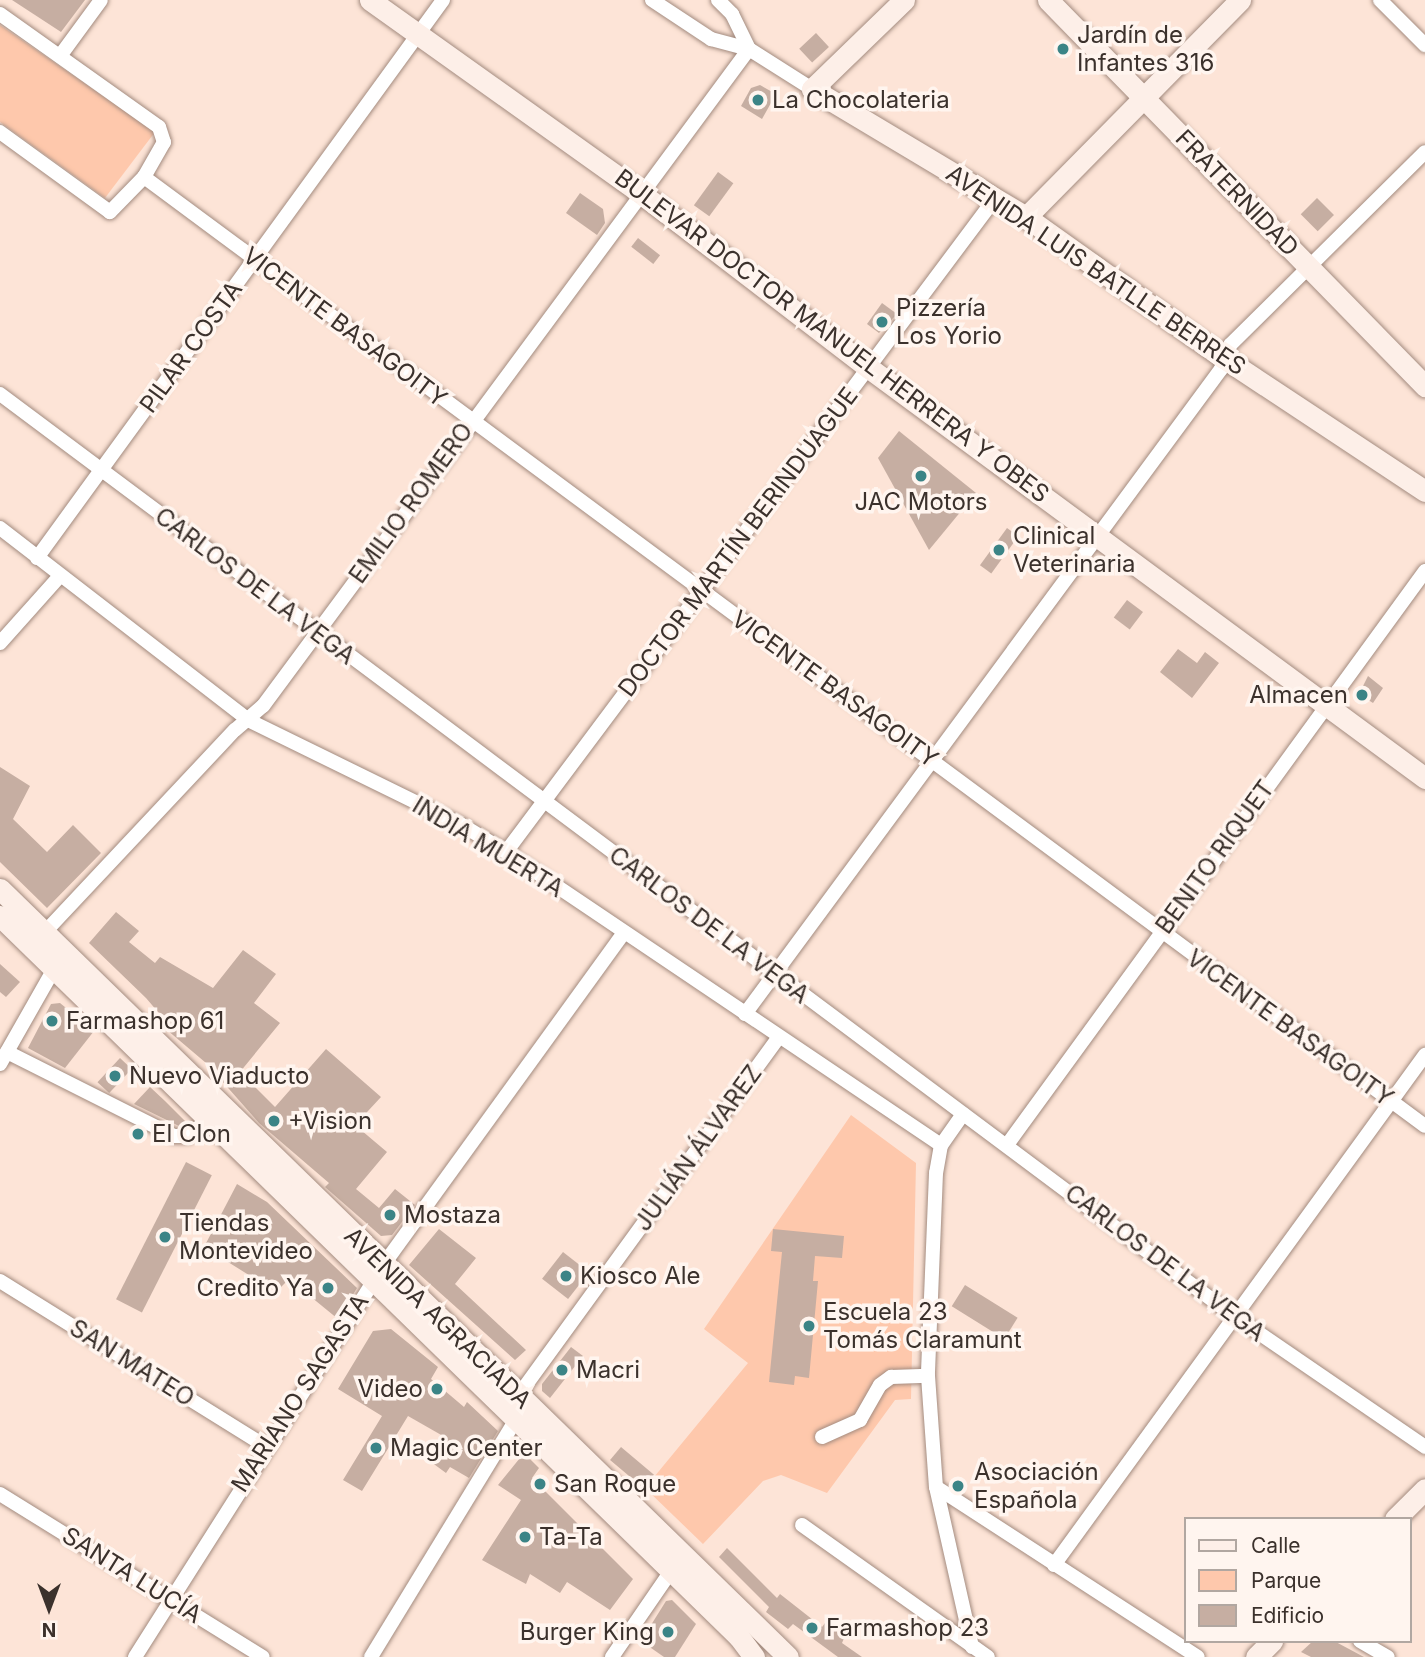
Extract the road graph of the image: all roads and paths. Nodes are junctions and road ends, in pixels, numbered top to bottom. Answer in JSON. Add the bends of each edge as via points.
{"nodes":[{"id":1,"x":101,"y":0,"type":"edge"},
{"id":2,"x":370,"y":0,"type":"edge"},
{"id":3,"x":443,"y":0,"type":"edge"},
{"id":4,"x":652,"y":0,"type":"edge"},
{"id":5,"x":718,"y":0,"type":"edge"},
{"id":6,"x":904,"y":0,"type":"edge"},
{"id":7,"x":1048,"y":0,"type":"edge"},
{"id":8,"x":1240,"y":0,"type":"edge"},
{"id":9,"x":1380,"y":0,"type":"edge"},
{"id":10,"x":0,"y":14,"type":"edge"},
{"id":11,"x":417,"y":35,"type":"junction"},
{"id":12,"x":1425,"y":46,"type":"edge"},
{"id":13,"x":749,"y":49,"type":"junction"},
{"id":14,"x":60,"y":56,"type":"junction"},
{"id":15,"x":812,"y":89,"type":"junction"},
{"id":16,"x":1143,"y":96,"type":"junction"},
{"id":17,"x":1,"y":134,"type":"edge"},
{"id":18,"x":1425,"y":152,"type":"edge"},
{"id":19,"x":144,"y":177,"type":"junction"},
{"id":20,"x":642,"y":194,"type":"junction"},
{"id":21,"x":996,"y":197,"type":"junction"},
{"id":22,"x":1026,"y":216,"type":"junction"},
{"id":23,"x":256,"y":258,"type":"junction"},
{"id":24,"x":1308,"y":266,"type":"junction"},
{"id":25,"x":1224,"y":358,"type":"junction"},
{"id":26,"x":869,"y":368,"type":"junction"},
{"id":27,"x":1425,"y":386,"type":"edge"},
{"id":28,"x":0,"y":394,"type":"edge"},
{"id":29,"x":470,"y":422,"type":"junction"},
{"id":30,"x":101,"y":471,"type":"junction"},
{"id":31,"x":1423,"y":486,"type":"edge"},
{"id":32,"x":0,"y":528,"type":"edge"},
{"id":33,"x":1098,"y":534,"type":"junction"},
{"id":34,"x":37,"y":558,"type":"junction"},
{"id":35,"x":1425,"y":571,"type":"edge"},
{"id":36,"x":60,"y":576,"type":"junction"},
{"id":37,"x":701,"y":591,"type":"junction"},
{"id":38,"x":317,"y":633,"type":"junction"},
{"id":39,"x":0,"y":643,"type":"edge"},
{"id":40,"x":1326,"y":706,"type":"junction"},
{"id":41,"x":248,"y":720,"type":"junction"},
{"id":42,"x":932,"y":760,"type":"junction"},
{"id":43,"x":1425,"y":778,"type":"edge"},
{"id":44,"x":544,"y":801,"type":"junction"},
{"id":45,"x":506,"y":852,"type":"junction"},
{"id":46,"x":0,"y":889,"type":"edge"},
{"id":47,"x":0,"y":916,"type":"edge"},
{"id":48,"x":44,"y":932,"type":"junction"},
{"id":49,"x":624,"y":933,"type":"junction"},
{"id":50,"x":1160,"y":933,"type":"junction"},
{"id":51,"x":60,"y":959,"type":"junction"},
{"id":52,"x":774,"y":974,"type":"junction"},
{"id":53,"x":745,"y":1014,"type":"junction"},
{"id":54,"x":779,"y":1037,"type":"junction"},
{"id":55,"x":1425,"y":1055,"type":"edge"},
{"id":56,"x":4,"y":1058,"type":"edge"},
{"id":57,"x":1391,"y":1101,"type":"junction"},
{"id":58,"x":963,"y":1114,"type":"junction"},
{"id":59,"x":208,"y":1119,"type":"junction"},
{"id":60,"x":1425,"y":1126,"type":"edge"},
{"id":61,"x":941,"y":1145,"type":"junction"},
{"id":62,"x":1007,"y":1145,"type":"junction"},
{"id":63,"x":378,"y":1272,"type":"junction"},
{"id":64,"x":0,"y":1281,"type":"edge"},
{"id":65,"x":1234,"y":1316,"type":"junction"},
{"id":66,"x":928,"y":1376,"type":"junction"},
{"id":67,"x":518,"y":1396,"type":"junction"},
{"id":68,"x":515,"y":1421,"type":"junction"},
{"id":69,"x":822,"y":1437,"type":"dead end"},
{"id":70,"x":265,"y":1446,"type":"junction"},
{"id":71,"x":1425,"y":1447,"type":"edge"},
{"id":72,"x":936,"y":1487,"type":"junction"},
{"id":73,"x":1425,"y":1489,"type":"edge"},
{"id":74,"x":0,"y":1494,"type":"edge"},
{"id":75,"x":1397,"y":1517,"type":"edge"},
{"id":76,"x":802,"y":1525,"type":"dead end"},
{"id":77,"x":1054,"y":1565,"type":"junction"},
{"id":78,"x":671,"y":1571,"type":"junction"},
{"id":79,"x":171,"y":1600,"type":"junction"},
{"id":80,"x":1270,"y":1643,"type":"edge"},
{"id":81,"x":1364,"y":1643,"type":"edge"},
{"id":82,"x":972,"y":1647,"type":"junction"},
{"id":83,"x":135,"y":1657,"type":"edge"},
{"id":84,"x":263,"y":1657,"type":"edge"},
{"id":85,"x":371,"y":1657,"type":"edge"},
{"id":86,"x":612,"y":1657,"type":"edge"},
{"id":87,"x":754,"y":1657,"type":"edge"},
{"id":88,"x":788,"y":1657,"type":"edge"},
{"id":89,"x":988,"y":1657,"type":"edge"},
{"id":90,"x":1198,"y":1657,"type":"edge"},
{"id":91,"x":1256,"y":1657,"type":"edge"},
{"id":92,"x":1388,"y":1657,"type":"edge"}],
"edges":[{"from":1,"to":14,"type":"street"},
{"from":2,"to":11,"type":"street","name":"BULEVAR DOCTOR MANUEL HERRERA Y OBES"},
{"from":3,"to":11,"type":"street","name":"PILAR COSTA"},
{"from":4,"to":13,"type":"street","name":"AVENIDA LUIS BATLLE BERRES","via":[[711,39]]},
{"from":5,"to":13,"type":"street","via":[[732,14]]},
{"from":6,"to":15,"type":"street"},
{"from":7,"to":16,"type":"street","name":"FRATERNIDAD"},
{"from":8,"to":16,"type":"street"},
{"from":9,"to":12,"type":"street"},
{"from":10,"to":14,"type":"street"},
{"from":11,"to":20,"type":"street","name":"BULEVAR DOCTOR MANUEL HERRERA Y OBES"},
{"from":11,"to":23,"type":"street","name":"PILAR COSTA"},
{"from":13,"to":15,"type":"street","name":"AVENIDA LUIS BATLLE BERRES"},
{"from":13,"to":20,"type":"street","name":"EMILIO ROMERO"},
{"from":14,"to":19,"type":"street","via":[[159,127],[162,153]]},
{"from":15,"to":21,"type":"street","name":"AVENIDA LUIS BATLLE BERRES"},
{"from":16,"to":22,"type":"street"},
{"from":16,"to":24,"type":"street","name":"FRATERNIDAD"},
{"from":17,"to":19,"type":"street","via":[[103,210],[117,209]]},
{"from":18,"to":24,"type":"street"},
{"from":19,"to":23,"type":"street","name":"VICENTE BASAGOITY"},
{"from":20,"to":26,"type":"street","name":"BULEVAR DOCTOR MANUEL HERRERA Y OBES"},
{"from":20,"to":29,"type":"street","name":"EMILIO ROMERO"},
{"from":21,"to":22,"type":"street","name":"AVENIDA LUIS BATLLE BERRES"},
{"from":21,"to":26,"type":"street","name":"DOCTOR MARTÍN BERINDUAGUE"},
{"from":22,"to":25,"type":"street","name":"AVENIDA LUIS BATLLE BERRES"},
{"from":23,"to":29,"type":"street","name":"VICENTE BASAGOITY"},
{"from":23,"to":30,"type":"street","name":"PILAR COSTA"},
{"from":24,"to":25,"type":"street","via":[[1230,345]]},
{"from":24,"to":27,"type":"street","name":"FRATERNIDAD"},
{"from":25,"to":31,"type":"street","name":"AVENIDA LUIS BATLLE BERRES"},
{"from":25,"to":33,"type":"street"},
{"from":26,"to":33,"type":"street","name":"BULEVAR DOCTOR MANUEL HERRERA Y OBES"},
{"from":26,"to":37,"type":"street","name":"DOCTOR MARTÍN BERINDUAGUE"},
{"from":28,"to":30,"type":"street","name":"CARLOS DE LA VEGA"},
{"from":29,"to":37,"type":"street","name":"VICENTE BASAGOITY"},
{"from":29,"to":38,"type":"street","name":"EMILIO ROMERO"},
{"from":30,"to":34,"type":"street","name":"PILAR COSTA"},
{"from":30,"to":38,"type":"street","name":"CARLOS DE LA VEGA"},
{"from":32,"to":34,"type":"street","name":"INDIA MUERTA"},
{"from":33,"to":40,"type":"street","name":"BULEVAR DOCTOR MANUEL HERRERA Y OBES"},
{"from":33,"to":42,"type":"street"},
{"from":34,"to":36,"type":"street","name":"INDIA MUERTA"},
{"from":35,"to":40,"type":"street","name":"BENITO RIQUET"},
{"from":36,"to":39,"type":"street"},
{"from":36,"to":41,"type":"street","name":"INDIA MUERTA"},
{"from":37,"to":42,"type":"street","name":"VICENTE BASAGOITY"},
{"from":37,"to":44,"type":"street","name":"DOCTOR MARTÍN BERINDUAGUE"},
{"from":38,"to":41,"type":"street","name":"EMILIO ROMERO"},
{"from":38,"to":44,"type":"street","name":"CARLOS DE LA VEGA"},
{"from":40,"to":43,"type":"street","name":"BULEVAR DOCTOR MANUEL HERRERA Y OBES"},
{"from":40,"to":50,"type":"street","name":"BENITO RIQUET"},
{"from":41,"to":45,"type":"street","name":"INDIA MUERTA","via":[[462,825]]},
{"from":41,"to":48,"type":"street","name":"EMILIO ROMERO"},
{"from":42,"to":50,"type":"street","name":"VICENTE BASAGOITY"},
{"from":42,"to":52,"type":"street"},
{"from":44,"to":45,"type":"street","name":"DOCTOR MARTÍN BERINDUAGUE"},
{"from":44,"to":52,"type":"street","name":"CARLOS DE LA VEGA"},
{"from":45,"to":49,"type":"street","name":"INDIA MUERTA"},
{"from":46,"to":48,"type":"street","name":"AVENIDA AGRACIADA"},
{"from":47,"to":51,"type":"street","name":"AVENIDA AGRACIADA"},
{"from":48,"to":51,"type":"street","name":"AVENIDA AGRACIADA"},
{"from":49,"to":53,"type":"street","name":"INDIA MUERTA"},
{"from":49,"to":63,"type":"street","name":"MARIANO SAGASTA"},
{"from":50,"to":57,"type":"street","name":"VICENTE BASAGOITY"},
{"from":50,"to":62,"type":"street","name":"BENITO RIQUET"},
{"from":51,"to":56,"type":"street"},
{"from":51,"to":59,"type":"street","name":"AVENIDA AGRACIADA"},
{"from":51,"to":63,"type":"street","name":"AVENIDA AGRACIADA"},
{"from":52,"to":53,"type":"street"},
{"from":52,"to":58,"type":"street","name":"CARLOS DE LA VEGA"},
{"from":53,"to":54,"type":"street","name":"INDIA MUERTA"},
{"from":54,"to":61,"type":"street","name":"INDIA MUERTA"},
{"from":54,"to":67,"type":"street","name":"JULIÁN ÁLVAREZ"},
{"from":55,"to":57,"type":"street"},
{"from":56,"to":59,"type":"street","via":[[174,1136],[188,1136]]},
{"from":57,"to":60,"type":"street","name":"VICENTE BASAGOITY"},
{"from":57,"to":65,"type":"street"},
{"from":58,"to":61,"type":"street"},
{"from":58,"to":62,"type":"street","name":"CARLOS DE LA VEGA"},
{"from":59,"to":63,"type":"street","name":"AVENIDA AGRACIADA"},
{"from":61,"to":66,"type":"street"},
{"from":62,"to":65,"type":"street","name":"CARLOS DE LA VEGA"},
{"from":63,"to":67,"type":"street","name":"AVENIDA AGRACIADA"},
{"from":63,"to":68,"type":"street","name":"AVENIDA AGRACIADA"},
{"from":63,"to":70,"type":"street","name":"MARIANO SAGASTA"},
{"from":64,"to":70,"type":"street","name":"SAN MATEO"},
{"from":65,"to":71,"type":"street","name":"CARLOS DE LA VEGA"},
{"from":65,"to":77,"type":"street"},
{"from":66,"to":69,"type":"street","via":[[891,1377],[880,1385],[860,1420]]},
{"from":66,"to":72,"type":"street"},
{"from":67,"to":88,"type":"street","name":"AVENIDA AGRACIADA"},
{"from":68,"to":78,"type":"street","name":"AVENIDA AGRACIADA"},
{"from":68,"to":85,"type":"street"},
{"from":70,"to":79,"type":"street","name":"MARIANO SAGASTA"},
{"from":72,"to":77,"type":"street"},
{"from":72,"to":82,"type":"street"},
{"from":73,"to":75,"type":"street"},
{"from":74,"to":79,"type":"street","name":"SANTA LUCÍA"},
{"from":76,"to":82,"type":"street"},
{"from":77,"to":90,"type":"street"},
{"from":78,"to":86,"type":"street"},
{"from":78,"to":87,"type":"street","name":"AVENIDA AGRACIADA"},
{"from":79,"to":83,"type":"street","name":"MARIANO SAGASTA"},
{"from":79,"to":84,"type":"street","name":"SANTA LUCÍA"},
{"from":80,"to":91,"type":"street"},
{"from":81,"to":92,"type":"street"},
{"from":82,"to":89,"type":"street"}]}
